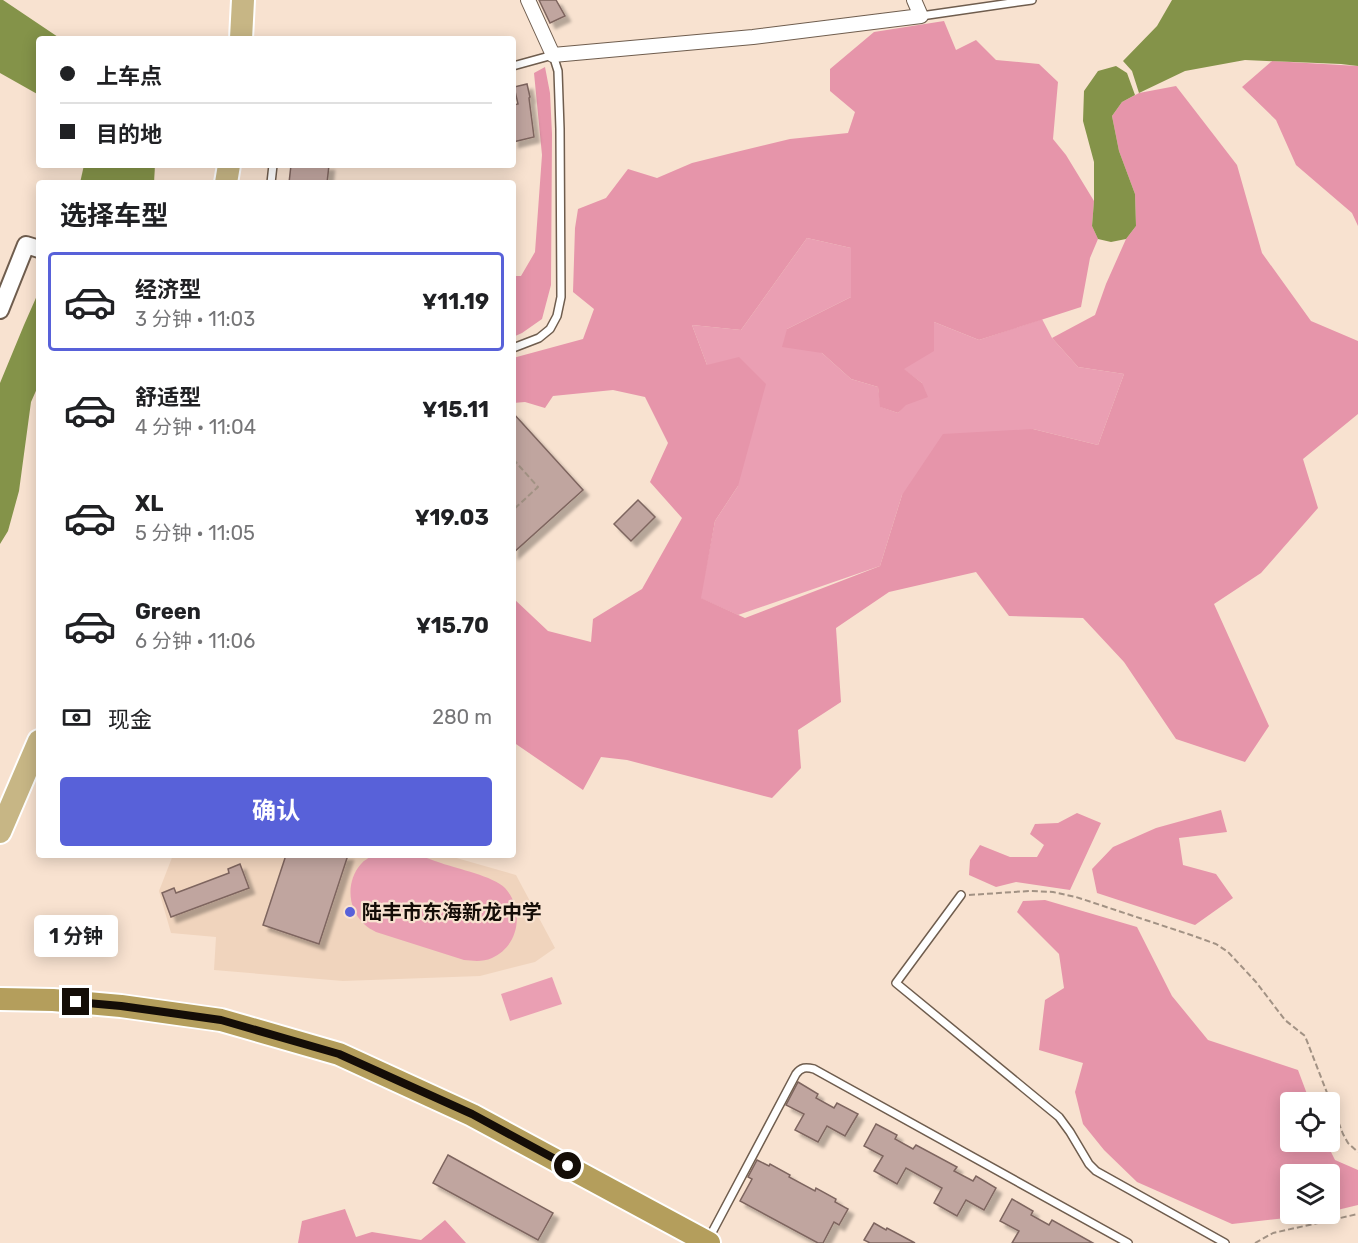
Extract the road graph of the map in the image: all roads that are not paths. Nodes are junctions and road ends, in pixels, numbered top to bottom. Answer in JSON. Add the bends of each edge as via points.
{"nodes":[{"id":1,"x":243,"y":0,"type":"edge"},
{"id":2,"x":528,"y":0,"type":"edge"},
{"id":3,"x":914,"y":0,"type":"edge"},
{"id":4,"x":1032,"y":0,"type":"edge"},
{"id":5,"x":921,"y":16,"type":"junction"},
{"id":6,"x":241,"y":36,"type":"edge"},
{"id":7,"x":553,"y":55,"type":"junction"},
{"id":8,"x":516,"y":65,"type":"edge"},
{"id":9,"x":36,"y":248,"type":"edge"},
{"id":10,"x":0,"y":310,"type":"edge"},
{"id":11,"x":516,"y":347,"type":"edge"},
{"id":12,"x":36,"y":748,"type":"edge"},
{"id":13,"x":0,"y":832,"type":"edge"},
{"id":14,"x":961,"y":895,"type":"road end"},
{"id":15,"x":0,"y":999,"type":"edge"},
{"id":16,"x":707,"y":1242,"type":"edge"},
{"id":17,"x":1128,"y":1243,"type":"edge"},
{"id":18,"x":1225,"y":1243,"type":"edge"}],
"edges":[{"from":1,"to":6,"type":"main road"},
{"from":2,"to":7,"type":"street"},
{"from":3,"to":5,"type":"street"},
{"from":4,"to":5,"type":"lane"},
{"from":5,"to":7,"type":"street","via":[[753,37]]},
{"from":7,"to":8,"type":"lane"},
{"from":7,"to":11,"type":"lane","via":[[558,71],[560,119],[561,297],[550,329]]},
{"from":9,"to":10,"type":"street","via":[[26,245]]},
{"from":12,"to":13,"type":"main road"},
{"from":14,"to":18,"type":"lane","via":[[896,983],[1059,1117],[1096,1171]]},
{"from":15,"to":16,"type":"highway","via":[[121,1006],[221,1020],[339,1054],[472,1114]]},
{"from":16,"to":17,"type":"lane","via":[[795,1074],[803,1068],[814,1069]]}]}
